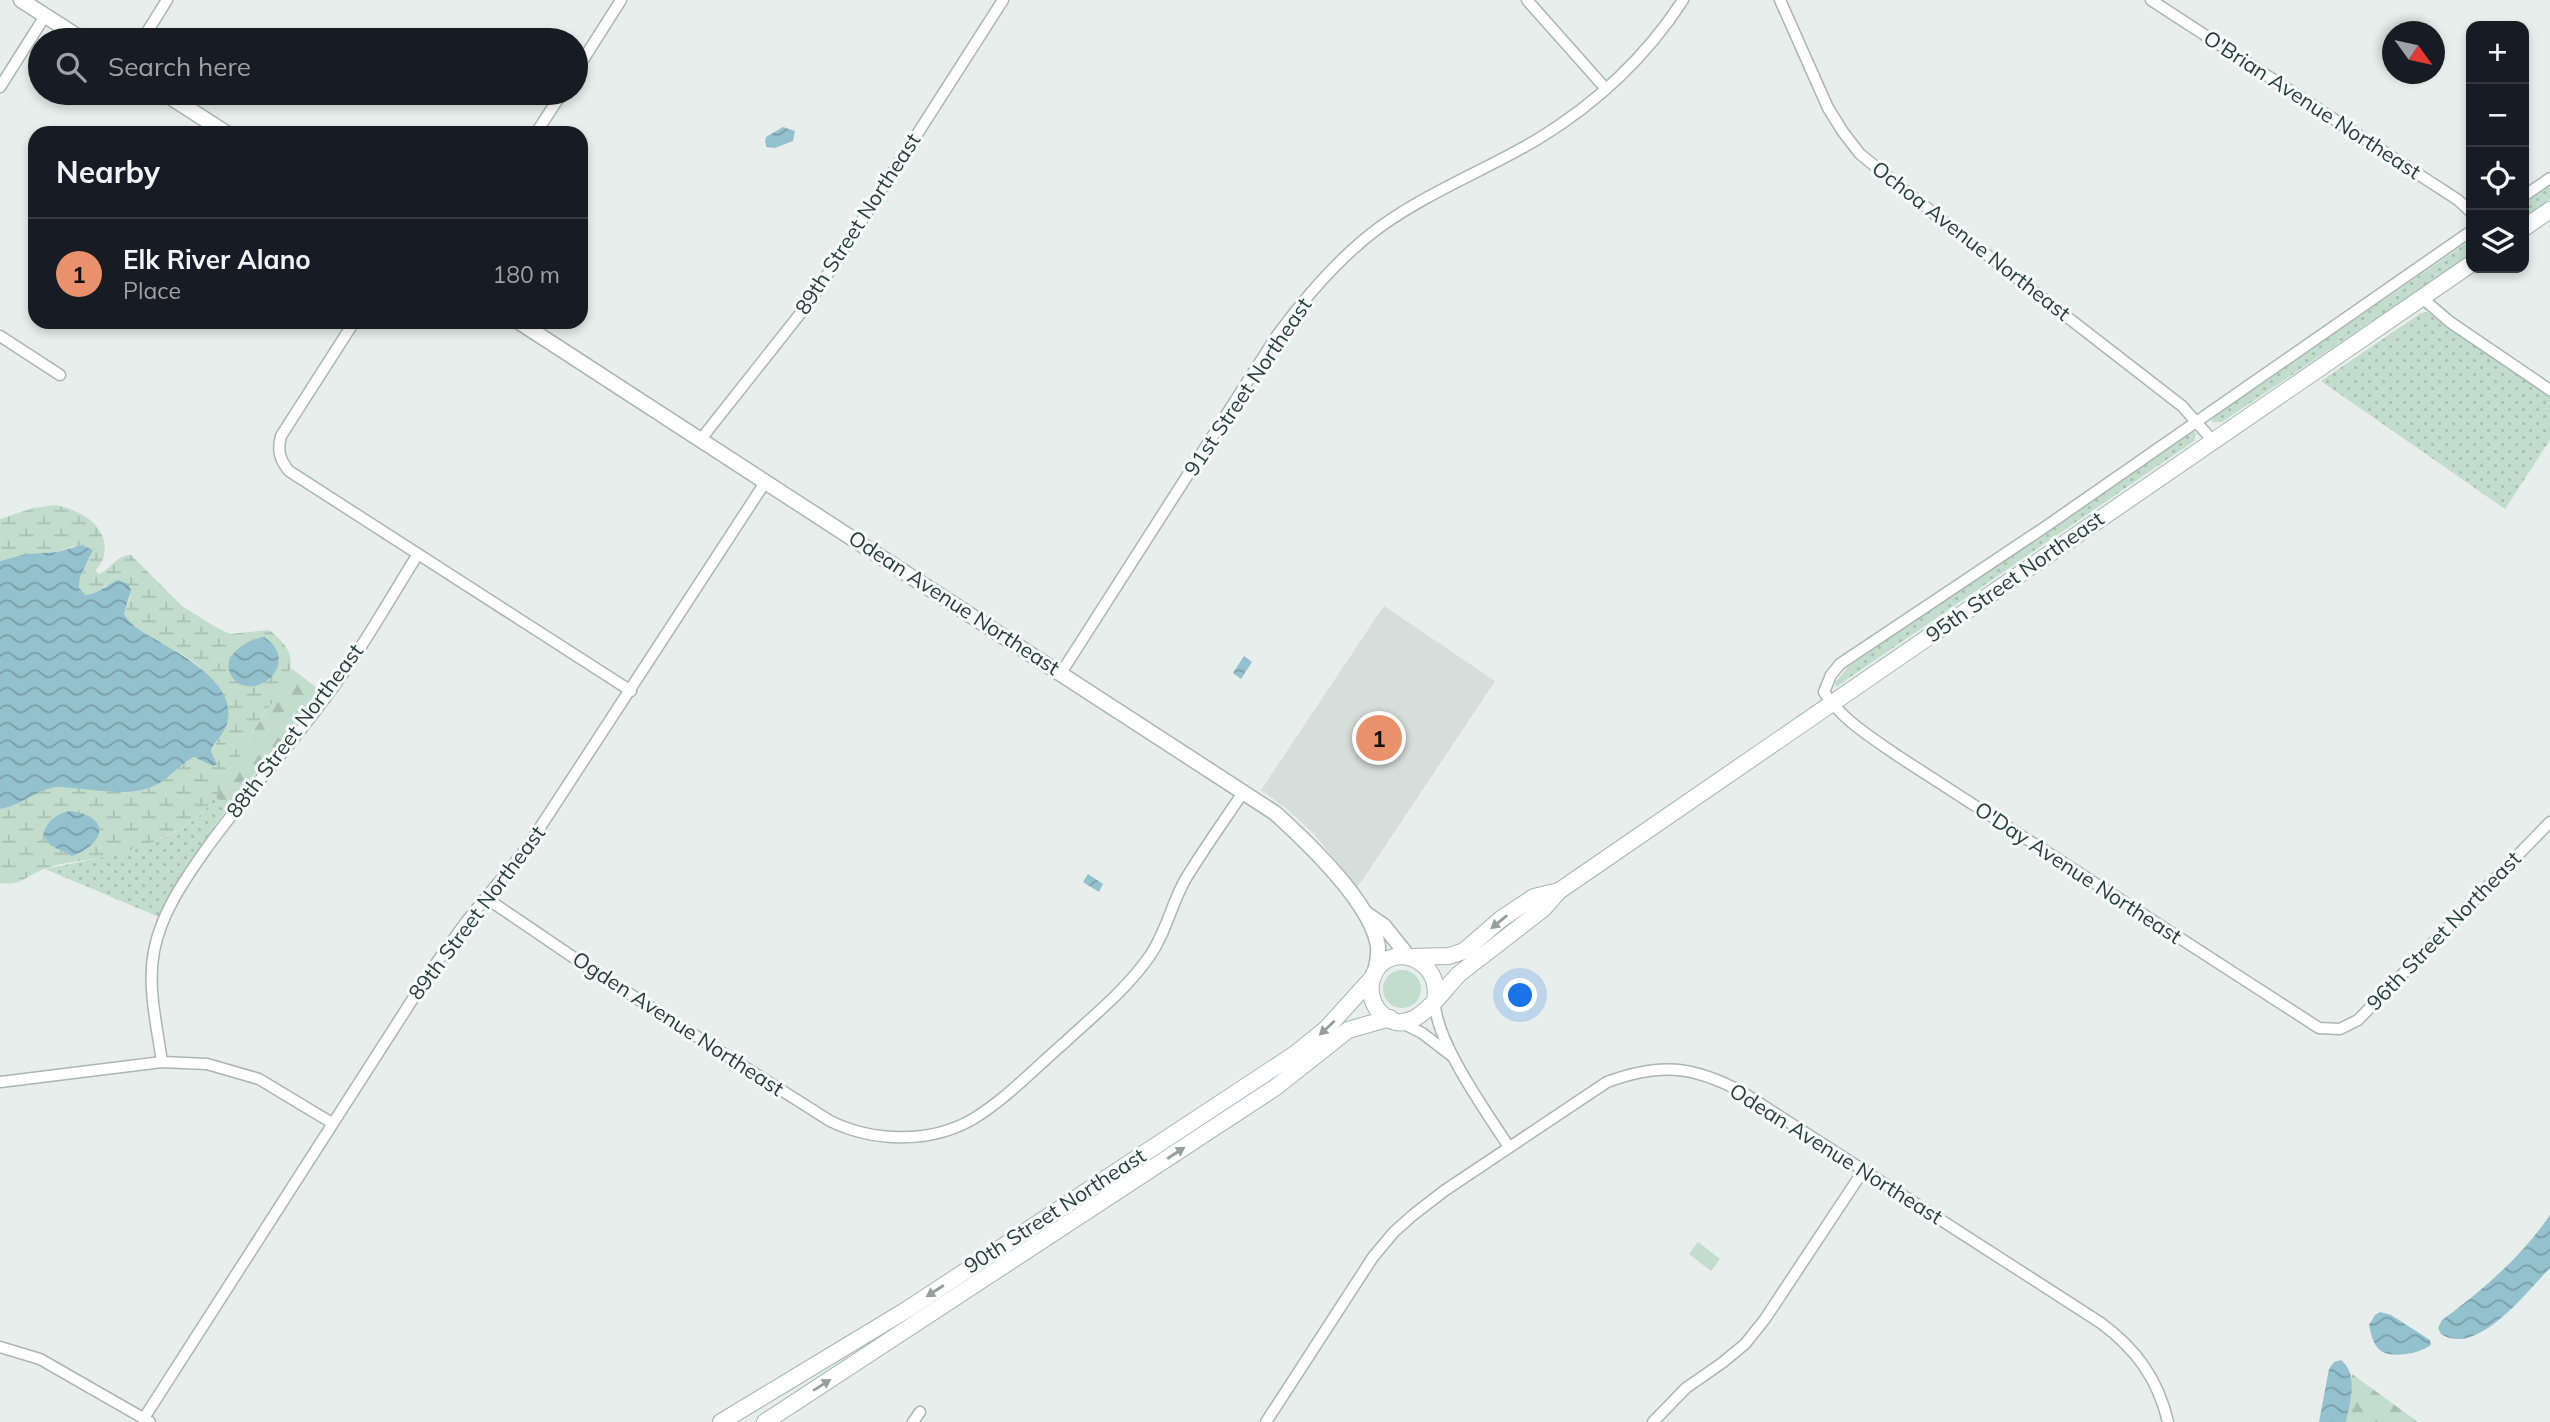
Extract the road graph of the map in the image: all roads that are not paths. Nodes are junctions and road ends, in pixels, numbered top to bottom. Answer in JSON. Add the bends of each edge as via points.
{"nodes":[{"id":1,"x":20,"y":0,"type":"edge"},
{"id":2,"x":167,"y":0,"type":"edge"},
{"id":3,"x":621,"y":0,"type":"edge"},
{"id":4,"x":1003,"y":0,"type":"edge"},
{"id":5,"x":1527,"y":0,"type":"edge"},
{"id":6,"x":1683,"y":0,"type":"edge"},
{"id":7,"x":1780,"y":0,"type":"edge"},
{"id":8,"x":2151,"y":0,"type":"edge"},
{"id":9,"x":45,"y":16,"type":"junction"},
{"id":10,"x":37,"y":28,"type":"edge"},
{"id":11,"x":64,"y":28,"type":"edge"},
{"id":12,"x":150,"y":28,"type":"edge"},
{"id":13,"x":28,"y":43,"type":"edge"},
{"id":14,"x":588,"y":52,"type":"edge"},
{"id":15,"x":0,"y":87,"type":"edge"},
{"id":16,"x":1606,"y":89,"type":"junction"},
{"id":17,"x":183,"y":105,"type":"edge"},
{"id":18,"x":554,"y":105,"type":"edge"},
{"id":19,"x":215,"y":126,"type":"edge"},
{"id":20,"x":541,"y":126,"type":"edge"},
{"id":21,"x":2550,"y":178,"type":"edge"},
{"id":22,"x":2529,"y":193,"type":"edge"},
{"id":23,"x":2469,"y":210,"type":"edge"},
{"id":24,"x":2550,"y":210,"type":"edge"},
{"id":25,"x":2529,"y":225,"type":"edge"},
{"id":26,"x":2466,"y":235,"type":"edge"},
{"id":27,"x":2466,"y":267,"type":"edge"},
{"id":28,"x":2422,"y":298,"type":"junction"},
{"id":29,"x":350,"y":329,"type":"edge"},
{"id":30,"x":530,"y":329,"type":"edge"},
{"id":31,"x":0,"y":335,"type":"edge"},
{"id":32,"x":60,"y":375,"type":"dead end"},
{"id":33,"x":2550,"y":390,"type":"edge"},
{"id":34,"x":2197,"y":421,"type":"junction"},
{"id":35,"x":701,"y":439,"type":"junction"},
{"id":36,"x":2213,"y":441,"type":"junction"},
{"id":37,"x":766,"y":481,"type":"junction"},
{"id":38,"x":418,"y":554,"type":"junction"},
{"id":39,"x":1061,"y":673,"type":"junction"},
{"id":40,"x":631,"y":691,"type":"junction"},
{"id":41,"x":1832,"y":704,"type":"junction"},
{"id":42,"x":1244,"y":791,"type":"junction"},
{"id":43,"x":2550,"y":822,"type":"edge"},
{"id":44,"x":1559,"y":891,"type":"junction"},
{"id":45,"x":486,"y":898,"type":"junction"},
{"id":46,"x":1364,"y":913,"type":"junction"},
{"id":47,"x":1409,"y":956,"type":"junction"},
{"id":48,"x":1374,"y":975,"type":"junction"},
{"id":49,"x":1435,"y":1000,"type":"junction"},
{"id":50,"x":1392,"y":1019,"type":"junction"},
{"id":51,"x":2332,"y":1030,"type":"joint"},
{"id":52,"x":1452,"y":1056,"type":"junction"},
{"id":53,"x":162,"y":1062,"type":"junction"},
{"id":54,"x":0,"y":1082,"type":"edge"},
{"id":55,"x":332,"y":1123,"type":"junction"},
{"id":56,"x":1509,"y":1147,"type":"junction"},
{"id":57,"x":1863,"y":1171,"type":"junction"},
{"id":58,"x":0,"y":1347,"type":"edge"},
{"id":59,"x":147,"y":1420,"type":"edge"},
{"id":60,"x":720,"y":1422,"type":"edge"},
{"id":61,"x":765,"y":1422,"type":"edge"},
{"id":62,"x":1266,"y":1422,"type":"edge"},
{"id":63,"x":1653,"y":1422,"type":"edge"},
{"id":64,"x":2168,"y":1422,"type":"edge"}],
"edges":[{"from":1,"to":9,"type":"street"},
{"from":2,"to":12,"type":"street"},
{"from":3,"to":14,"type":"street"},
{"from":4,"to":35,"type":"street","name":"89th Street Northeast","via":[[811,300]]},
{"from":5,"to":16,"type":"street"},
{"from":6,"to":16,"type":"street","name":"91st Street Northeast","via":[[1654,43]]},
{"from":7,"to":34,"type":"street","name":"Ochoa Avenue Northeast","via":[[1828,108],[1860,154]]},
{"from":8,"to":23,"type":"street","name":"O'Brian Avenue Northeast"},
{"from":9,"to":10,"type":"street"},
{"from":9,"to":11,"type":"street"},
{"from":13,"to":15,"type":"street"},
{"from":16,"to":39,"type":"street","name":"91st Street Northeast","via":[[1537,140],[1396,216],[1317,286],[1278,334]]},
{"from":17,"to":19,"type":"street"},
{"from":18,"to":20,"type":"street"},
{"from":21,"to":22,"type":"street"},
{"from":24,"to":25,"type":"main road"},
{"from":26,"to":34,"type":"street"},
{"from":27,"to":28,"type":"main road","name":"95th Street Northeast"},
{"from":28,"to":33,"type":"street"},
{"from":28,"to":36,"type":"main road","name":"95th Street Northeast"},
{"from":29,"to":38,"type":"street","via":[[281,436],[280,457],[289,471]]},
{"from":30,"to":35,"type":"street","name":"Odean Avenue Northeast"},
{"from":31,"to":32,"type":"street"},
{"from":34,"to":36,"type":"street","name":"Ochoa Avenue Northeast"},
{"from":34,"to":41,"type":"street","via":[[1840,664],[1824,692]]},
{"from":35,"to":37,"type":"street","name":"Odean Avenue Northeast"},
{"from":36,"to":41,"type":"main road","name":"95th Street Northeast"},
{"from":37,"to":39,"type":"street","name":"Odean Avenue Northeast"},
{"from":37,"to":40,"type":"street","name":"89th Street Northeast"},
{"from":38,"to":40,"type":"street"},
{"from":38,"to":53,"type":"street","name":"88th Street Northeast","via":[[343,674],[233,812],[169,908],[160,928],[152,972]]},
{"from":39,"to":42,"type":"street","name":"Odean Avenue Northeast"},
{"from":40,"to":45,"type":"street","name":"89th Street Northeast","via":[[527,849]]},
{"from":41,"to":44,"type":"main road","name":"95th Street Northeast"},
{"from":41,"to":51,"type":"street","name":"O'Day Avenue Northeast","via":[[1898,756],[2138,913],[2319,1028]]},
{"from":42,"to":45,"type":"street","name":"Ogden Avenue Northeast","via":[[1184,882],[1150,956],[1115,997],[971,1120],[920,1136],[877,1136],[830,1121]]},
{"from":42,"to":46,"type":"street","name":"Odean Avenue Northeast","via":[[1307,842]]},
{"from":43,"to":51,"type":"street","name":"96th Street Northeast","via":[[2358,1020]]},
{"from":44,"to":47,"type":"main road","one_way":true,"via":[[1534,897],[1456,955]]},
{"from":44,"to":49,"type":"main road","via":[[1543,909],[1459,974]]},
{"from":45,"to":55,"type":"street","name":"89th Street Northeast","via":[[432,969]]},
{"from":46,"to":47,"type":"street","name":"Odean Avenue Northeast","via":[[1384,926]]},
{"from":46,"to":48,"type":"street","name":"Odean Avenue Northeast","via":[[1378,947]]},
{"from":47,"to":48,"type":"main road","via":[[1391,958]]},
{"from":47,"to":49,"type":"main road","via":[[1430,970],[1437,990]]},
{"from":48,"to":50,"type":"main road","via":[[1373,1001]]},
{"from":48,"to":60,"type":"main road","name":"90th Street Northeast","one_way":true,"via":[[1326,1029],[1295,1054],[908,1309]]},
{"from":49,"to":50,"type":"main road","via":[[1413,1020]]},
{"from":49,"to":52,"type":"street","via":[[1434,1014]]},
{"from":50,"to":52,"type":"street","via":[[1422,1033]]},
{"from":61,"to":50,"type":"main road","name":"90th Street Northeast","one_way":true,"via":[[1276,1087],[1348,1030]]},
{"from":52,"to":56,"type":"street"},
{"from":53,"to":54,"type":"street"},
{"from":53,"to":55,"type":"street","via":[[207,1064],[259,1079]]},
{"from":55,"to":59,"type":"street","name":"89th Street Northeast"},
{"from":56,"to":57,"type":"street","name":"Odean Avenue Northeast","via":[[1606,1082],[1634,1072],[1671,1068],[1735,1088]]},
{"from":56,"to":62,"type":"street","name":"Odean Avenue Northeast","via":[[1430,1201],[1394,1232]]},
{"from":57,"to":63,"type":"street","via":[[1745,1344],[1686,1388]]},
{"from":57,"to":64,"type":"street","name":"Odean Avenue Northeast","via":[[2121,1338],[2148,1370]]},
{"from":58,"to":59,"type":"street","via":[[40,1359]]}]}
